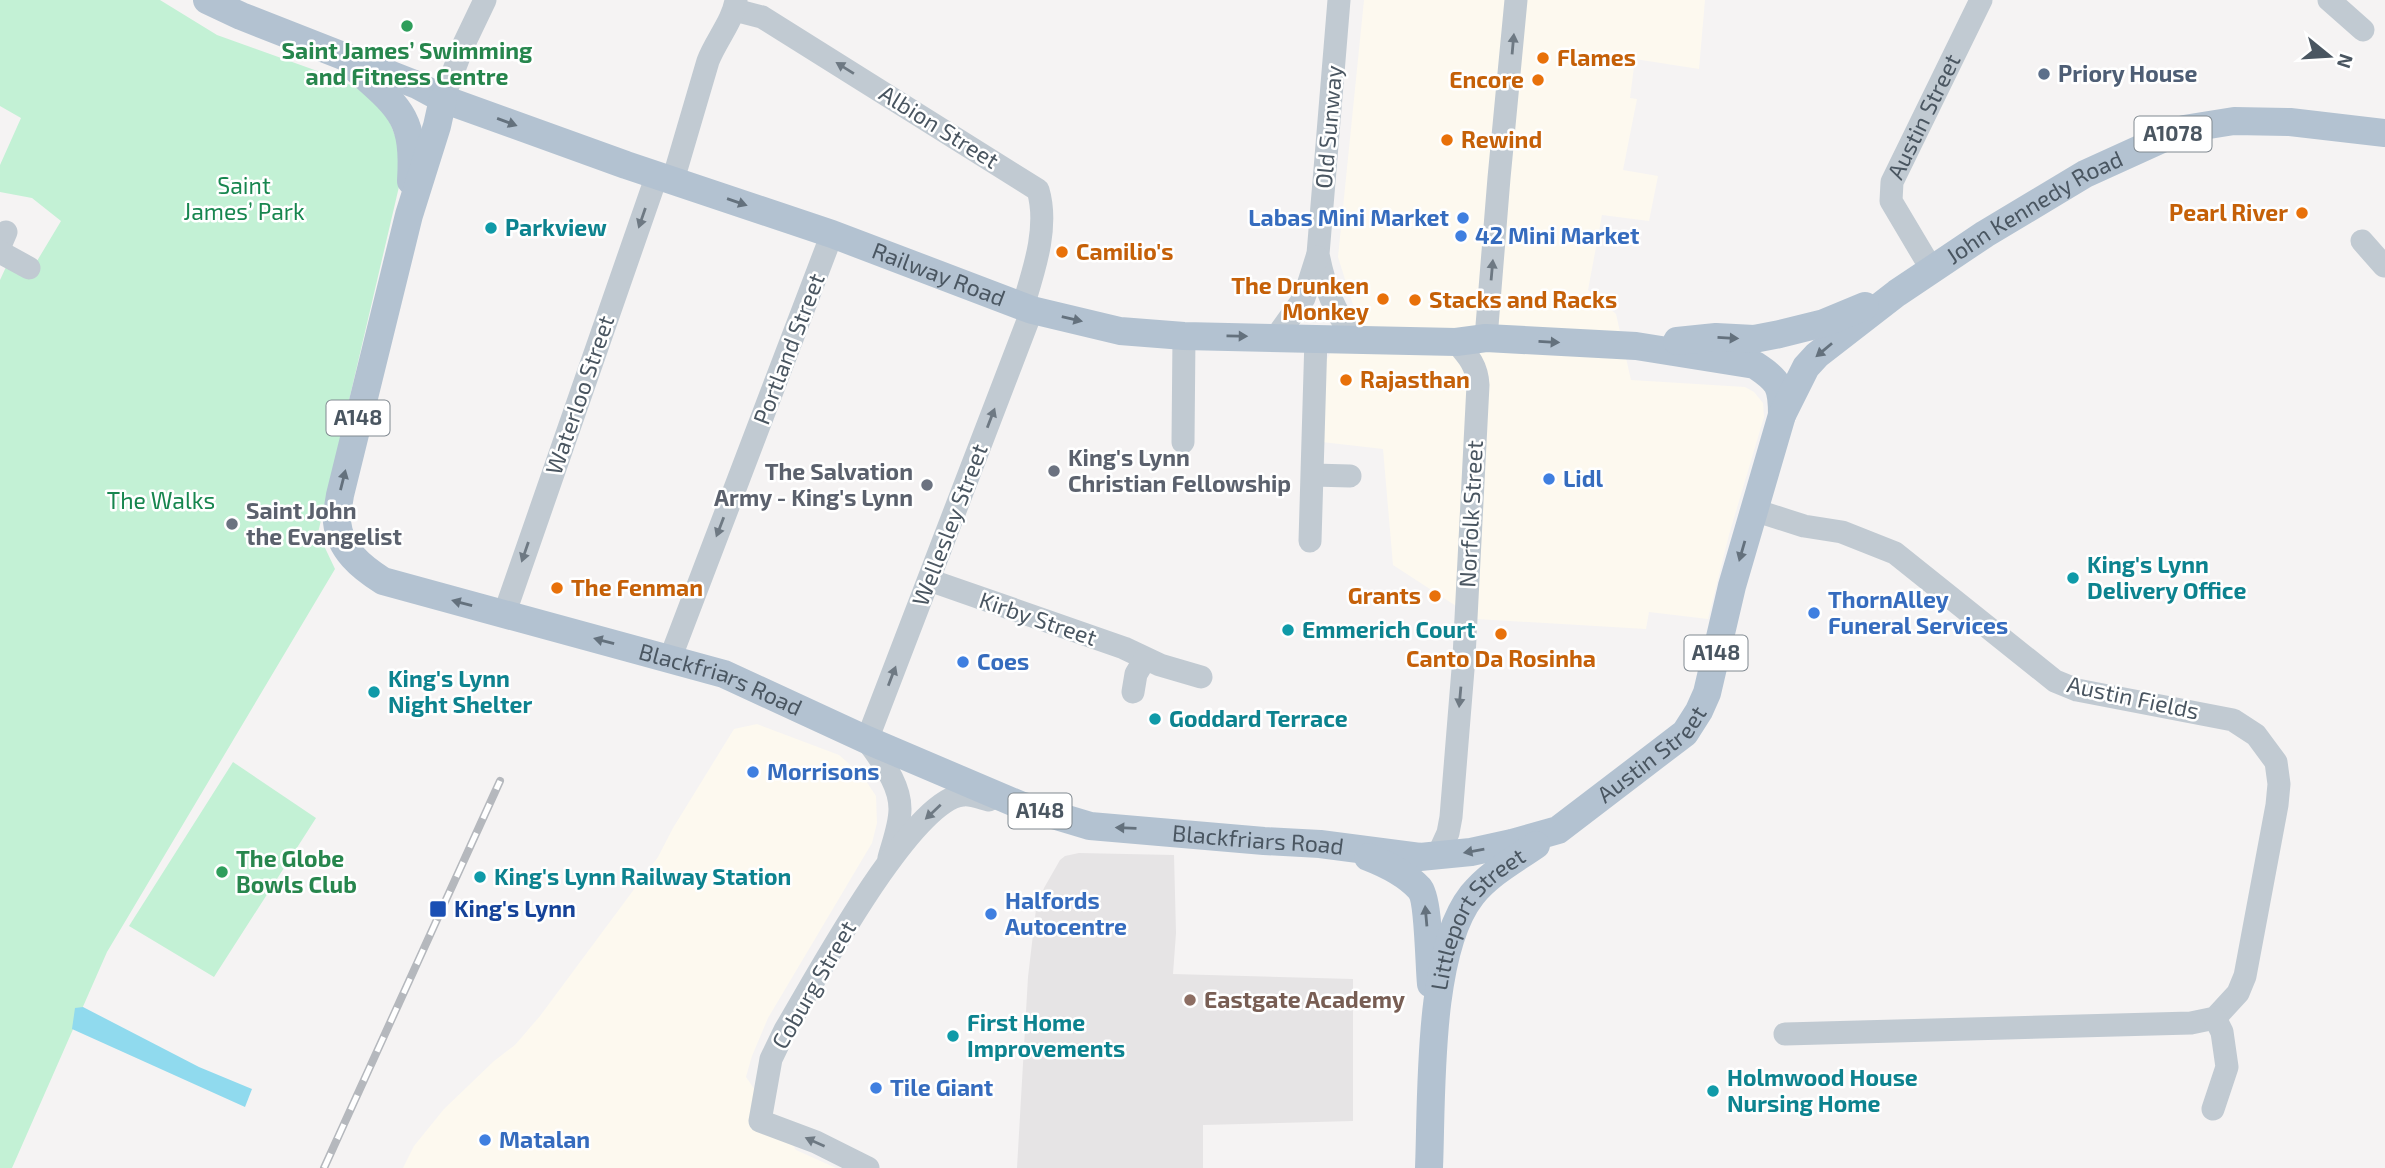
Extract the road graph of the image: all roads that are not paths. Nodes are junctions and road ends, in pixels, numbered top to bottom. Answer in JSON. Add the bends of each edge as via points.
{"nodes":[{"id":1,"x":207,"y":0,"type":"edge"},
{"id":2,"x":485,"y":0,"type":"edge"},
{"id":3,"x":1339,"y":0,"type":"edge"},
{"id":4,"x":1516,"y":0,"type":"edge"},
{"id":5,"x":1981,"y":0,"type":"edge"},
{"id":6,"x":2329,"y":0,"type":"edge"},
{"id":7,"x":735,"y":5,"type":"edge"},
{"id":8,"x":2363,"y":30,"type":"dead end"},
{"id":9,"x":339,"y":53,"type":"junction"},
{"id":10,"x":443,"y":99,"type":"junction"},
{"id":11,"x":2385,"y":133,"type":"edge"},
{"id":12,"x":665,"y":178,"type":"junction"},
{"id":13,"x":409,"y":215,"type":"junction"},
{"id":14,"x":832,"y":234,"type":"junction"},
{"id":15,"x":2362,"y":241,"type":"dead end"},
{"id":16,"x":2,"y":243,"type":"edge"},
{"id":17,"x":1318,"y":254,"type":"junction"},
{"id":18,"x":2385,"y":267,"type":"edge"},
{"id":19,"x":29,"y":268,"type":"dead end"},
{"id":20,"x":1932,"y":270,"type":"junction"},
{"id":21,"x":1897,"y":293,"type":"junction"},
{"id":22,"x":1028,"y":308,"type":"junction"},
{"id":23,"x":1184,"y":336,"type":"junction"},
{"id":24,"x":1276,"y":337,"type":"junction"},
{"id":25,"x":1316,"y":338,"type":"junction"},
{"id":26,"x":1486,"y":338,"type":"junction"},
{"id":27,"x":1354,"y":339,"type":"junction"},
{"id":28,"x":1456,"y":342,"type":"junction"},
{"id":29,"x":1636,"y":346,"type":"junction"},
{"id":30,"x":1782,"y":415,"type":"junction"},
{"id":31,"x":1184,"y":442,"type":"dead end"},
{"id":32,"x":1313,"y":475,"type":"junction"},
{"id":33,"x":1350,"y":476,"type":"dead end"},
{"id":34,"x":1754,"y":510,"type":"junction"},
{"id":35,"x":1310,"y":541,"type":"dead end"},
{"id":36,"x":929,"y":580,"type":"junction"},
{"id":37,"x":504,"y":615,"type":"junction"},
{"id":38,"x":670,"y":659,"type":"junction"},
{"id":39,"x":1145,"y":659,"type":"junction"},
{"id":40,"x":1201,"y":677,"type":"dead end"},
{"id":41,"x":1133,"y":692,"type":"dead end"},
{"id":42,"x":867,"y":740,"type":"junction"},
{"id":43,"x":1020,"y":805,"type":"junction"},
{"id":44,"x":1558,"y":830,"type":"junction"},
{"id":45,"x":1345,"y":847,"type":"junction"},
{"id":46,"x":1437,"y":857,"type":"junction"},
{"id":47,"x":889,"y":858,"type":"junction"},
{"id":48,"x":2215,"y":1018,"type":"junction"},
{"id":49,"x":1435,"y":1033,"type":"junction"},
{"id":50,"x":1785,"y":1034,"type":"dead end"},
{"id":51,"x":2213,"y":1108,"type":"dead end"},
{"id":52,"x":868,"y":1168,"type":"edge"},
{"id":53,"x":1429,"y":1168,"type":"edge"}],
"edges":[{"from":1,"to":9,"type":"main road","number":"A148"},
{"from":2,"to":10,"type":"street"},
{"from":3,"to":17,"type":"street","name":"Old Sunway"},
{"from":26,"to":4,"type":"street","one_way":true},
{"from":5,"to":20,"type":"street","name":"Austin Street","via":[[1892,182],[1891,201]]},
{"from":6,"to":8,"type":"street"},
{"from":7,"to":12,"type":"street","name":"Waterloo Street","via":[[715,42]]},
{"from":22,"to":7,"type":"street","name":"Albion Street","one_way":true,"via":[[1040,236],[1038,190],[762,17]]},
{"from":9,"to":10,"type":"main road","number":"A148"},
{"from":9,"to":13,"type":"main road","name":"Blackfriars Road","number":"A148","via":[[382,92],[409,127],[413,151]]},
{"from":10,"to":12,"type":"main road","name":"Railway Road","number":"A148","one_way":true},
{"from":10,"to":13,"type":"main road","name":"Blackfriars Road","number":"A148"},
{"from":11,"to":20,"type":"main road","name":"John Kennedy Road","number":"A1078","via":[[2234,121],[2184,130],[2085,174]]},
{"from":12,"to":14,"type":"main road","name":"Railway Road","number":"A148","one_way":true},
{"from":12,"to":37,"type":"street","name":"Waterloo Street","one_way":true},
{"from":37,"to":13,"type":"main road","name":"Blackfriars Road","number":"A148","one_way":true,"via":[[383,582],[346,549],[337,523]]},
{"from":14,"to":22,"type":"main road","name":"Railway Road","number":"A148"},
{"from":14,"to":38,"type":"street","name":"Portland Street","one_way":true},
{"from":15,"to":18,"type":"street"},
{"from":16,"to":19,"type":"street"},
{"from":17,"to":24,"type":"street","name":"Old Sunway","via":[[1304,298]]},
{"from":17,"to":27,"type":"street","name":"Old Sunway","via":[[1324,283]]},
{"from":20,"to":21,"type":"main road","name":"John Kennedy Road","number":"A1078"},
{"from":29,"to":21,"type":"main road","name":"John Kennedy Road","one_way":true,"via":[[1780,334],[1824,323]]},
{"from":21,"to":30,"type":"main road","name":"John Kennedy Road","number":"A1078","one_way":true,"via":[[1817,355]]},
{"from":22,"to":23,"type":"main road","name":"Railway Road","number":"A148","one_way":true,"via":[[1120,331]]},
{"from":36,"to":22,"type":"street","name":"Wellesley Street","one_way":true},
{"from":23,"to":24,"type":"main road","name":"Railway Road","number":"A148","one_way":true},
{"from":23,"to":31,"type":"street"},
{"from":24,"to":25,"type":"main road","name":"Railway Road","number":"A148"},
{"from":25,"to":27,"type":"main road","name":"Railway Road","number":"A148"},
{"from":25,"to":32,"type":"street"},
{"from":26,"to":28,"type":"main road","name":"John Kennedy Road","number":"A148"},
{"from":26,"to":29,"type":"main road","name":"John Kennedy Road","number":"A148","one_way":true},
{"from":27,"to":28,"type":"main road","name":"Railway Road","number":"A148"},
{"from":28,"to":46,"type":"street","name":"Norfolk Street","one_way":true,"via":[[1473,361],[1478,385],[1451,817]]},
{"from":29,"to":30,"type":"main road","name":"John Kennedy Road","number":"A148","via":[[1755,365],[1782,391]]},
{"from":30,"to":34,"type":"main road","name":"Austin Street","number":"A148"},
{"from":32,"to":33,"type":"street"},
{"from":32,"to":35,"type":"street"},
{"from":34,"to":44,"type":"main road","name":"Austin Street","number":"A148","one_way":true,"via":[[1699,711],[1685,733]]},
{"from":34,"to":48,"type":"street","name":"Austin Fields","via":[[1804,526],[1842,531],[1895,552],[2055,681],[2077,690],[2233,720],[2256,735],[2276,762],[2277,805],[2245,976],[2238,993]]},
{"from":36,"to":39,"type":"street","name":"Kirby Street"},
{"from":42,"to":36,"type":"street","name":"Wellesley Street","one_way":true},
{"from":38,"to":37,"type":"main road","name":"Blackfriars Road","number":"A148","one_way":true},
{"from":38,"to":42,"type":"main road","name":"Blackfriars Road","number":"A148","via":[[724,674]]},
{"from":39,"to":40,"type":"street","name":"Kirby Street"},
{"from":39,"to":41,"type":"street"},
{"from":42,"to":43,"type":"main road","name":"Blackfriars Road","number":"A148"},
{"from":42,"to":47,"type":"street","name":"Coburg Street","via":[[897,790],[900,810]]},
{"from":45,"to":43,"type":"main road","name":"Blackfriars Road","number":"A148","one_way":true,"via":[[1090,826]]},
{"from":43,"to":47,"type":"street","name":"Coburg Street","one_way":true,"via":[[962,795],[946,801]]},
{"from":44,"to":46,"type":"main road","name":"Austin Street","number":"A148","one_way":true},
{"from":44,"to":49,"type":"main road","name":"Littleport Street","number":"A148","via":[[1499,868],[1460,914],[1443,966]]},
{"from":45,"to":46,"type":"main road","name":"Blackfriars Road","number":"A148"},
{"from":49,"to":45,"type":"main road","name":"Littleport Street","number":"A148","one_way":true,"via":[[1421,889],[1393,867]]},
{"from":52,"to":47,"type":"street","name":"Coburg Street","one_way":true,"via":[[760,1121],[771,1059],[785,1030]]},
{"from":48,"to":50,"type":"street","via":[[2073,1028]]},
{"from":48,"to":51,"type":"street","via":[[2227,1067]]},
{"from":49,"to":53,"type":"main road","name":"Littleport Street","number":"A148"}]}
